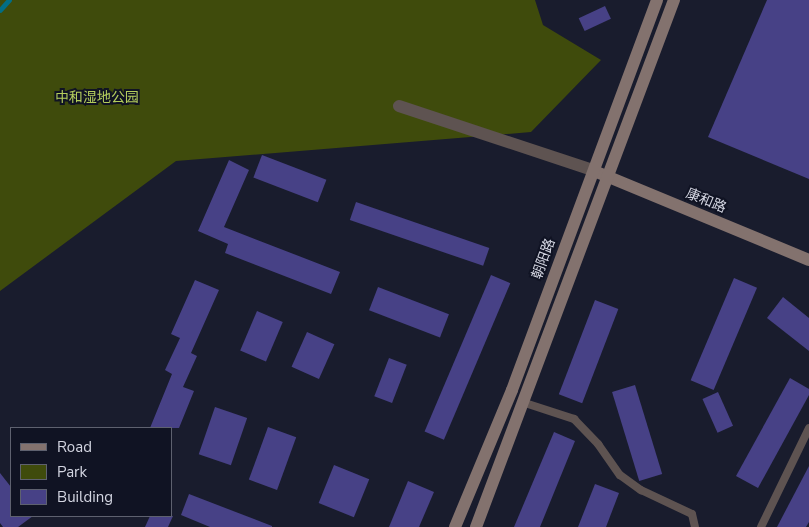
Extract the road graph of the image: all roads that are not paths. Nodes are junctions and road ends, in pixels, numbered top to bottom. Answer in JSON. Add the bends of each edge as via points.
{"nodes":[{"id":1,"x":657,"y":0,"type":"edge"},
{"id":2,"x":674,"y":0,"type":"edge"},
{"id":3,"x":399,"y":106,"type":"dead end"},
{"id":4,"x":592,"y":170,"type":"junction"},
{"id":5,"x":606,"y":176,"type":"junction"},
{"id":6,"x":809,"y":260,"type":"edge"},
{"id":7,"x":525,"y":403,"type":"junction"},
{"id":8,"x":809,"y":428,"type":"edge"},
{"id":9,"x":455,"y":527,"type":"edge"},
{"id":10,"x":476,"y":527,"type":"edge"},
{"id":11,"x":695,"y":527,"type":"edge"},
{"id":12,"x":761,"y":527,"type":"edge"}],
"edges":[{"from":1,"to":4,"type":"main road","name":"朝阳路"},
{"from":2,"to":5,"type":"main road"},
{"from":3,"to":4,"type":"street"},
{"from":4,"to":5,"type":"main road","name":"康和路"},
{"from":4,"to":9,"type":"main road","name":"朝阳路","via":[[512,390]]},
{"from":5,"to":6,"type":"main road","name":"康和路"},
{"from":5,"to":7,"type":"main road"},
{"from":7,"to":10,"type":"main road"},
{"from":7,"to":11,"type":"lane","via":[[574,419],[598,444],[620,475],[650,495],[692,514]]},
{"from":8,"to":12,"type":"lane"}]}
